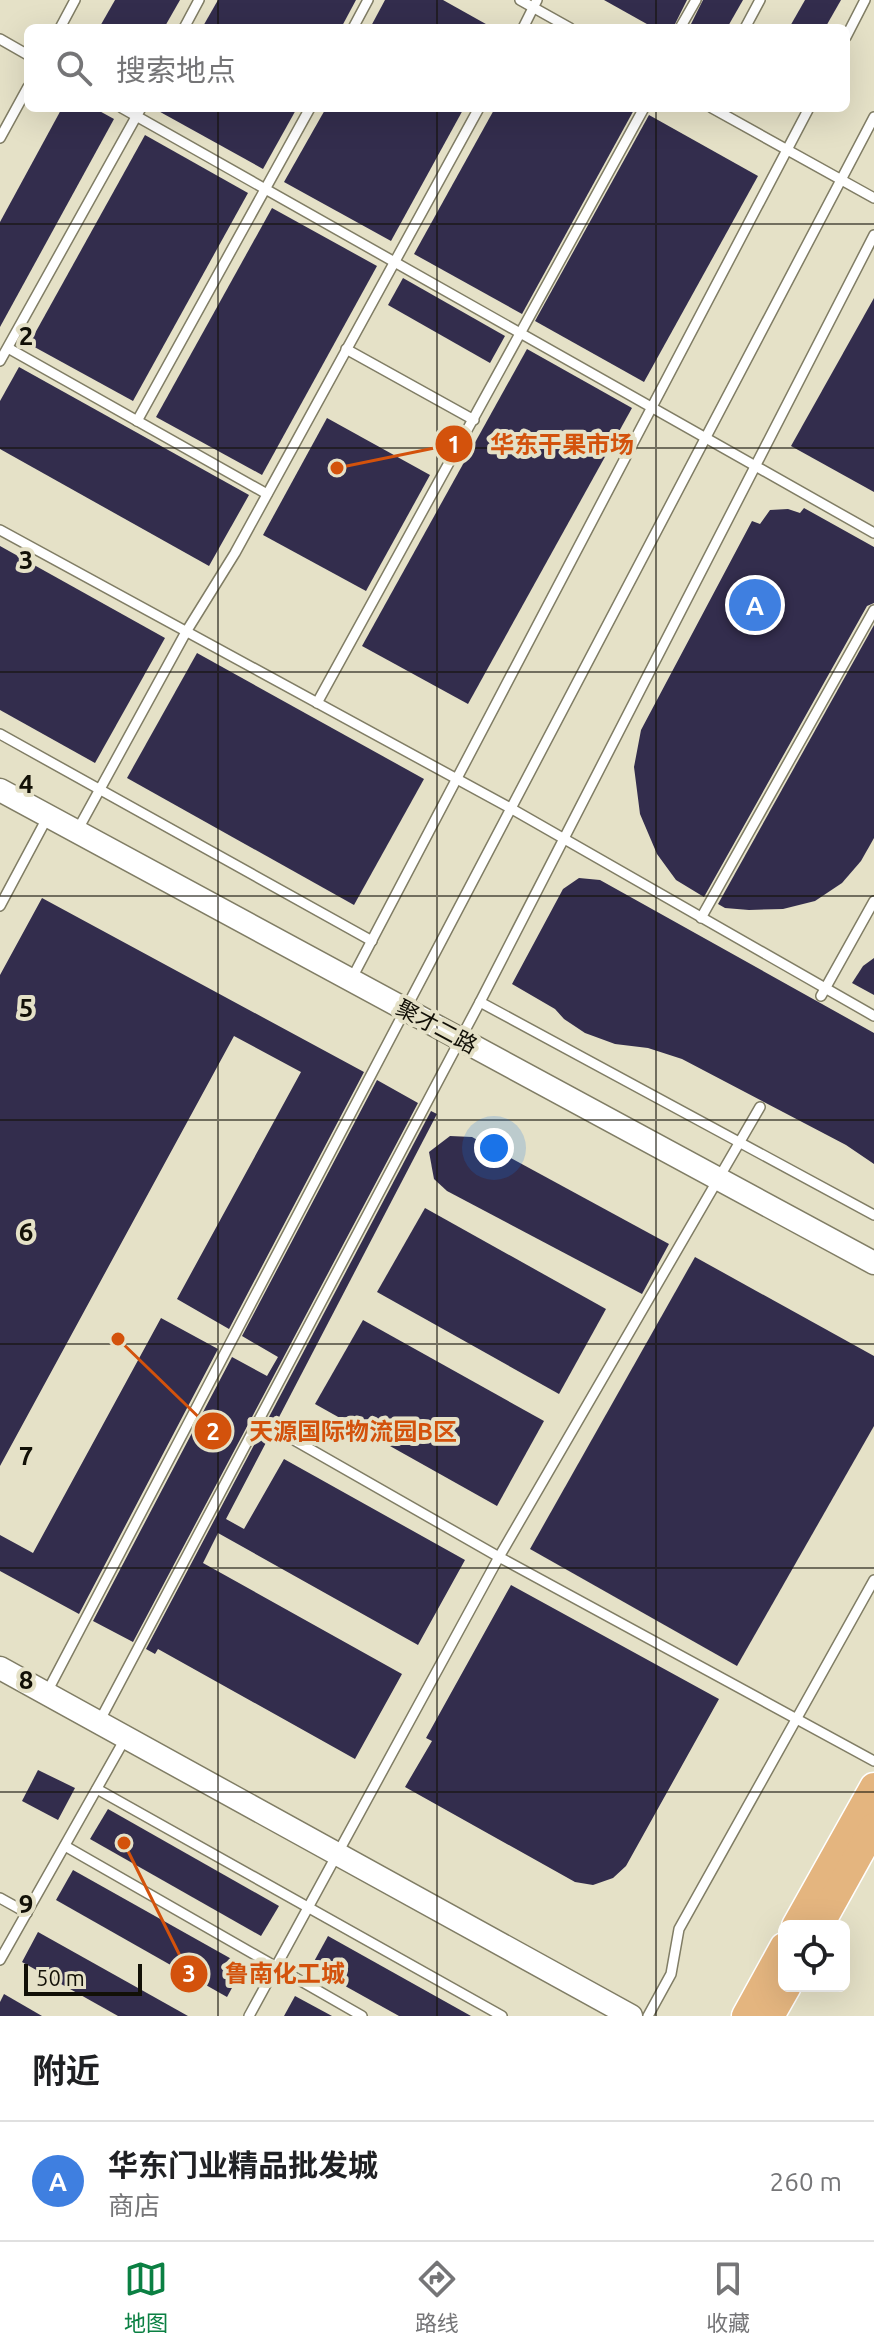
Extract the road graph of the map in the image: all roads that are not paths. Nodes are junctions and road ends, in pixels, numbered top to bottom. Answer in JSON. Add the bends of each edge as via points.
{"nodes":[{"id":1,"x":75,"y":0,"type":"edge"},
{"id":2,"x":199,"y":0,"type":"edge"},
{"id":3,"x":368,"y":0,"type":"edge"},
{"id":4,"x":520,"y":0,"type":"edge"},
{"id":5,"x":696,"y":0,"type":"edge"},
{"id":6,"x":760,"y":0,"type":"edge"},
{"id":7,"x":865,"y":0,"type":"edge"},
{"id":8,"x":536,"y":4,"type":"edge"},
{"id":9,"x":62,"y":24,"type":"edge"},
{"id":10,"x":186,"y":24,"type":"edge"},
{"id":11,"x":355,"y":24,"type":"edge"},
{"id":12,"x":525,"y":24,"type":"edge"},
{"id":13,"x":564,"y":24,"type":"edge"},
{"id":14,"x":682,"y":24,"type":"edge"},
{"id":15,"x":747,"y":24,"type":"edge"},
{"id":16,"x":850,"y":29,"type":"edge"},
{"id":17,"x":0,"y":39,"type":"edge"},
{"id":18,"x":24,"y":53,"type":"edge"},
{"id":19,"x":24,"y":94,"type":"edge"},
{"id":20,"x":138,"y":112,"type":"edge"},
{"id":21,"x":308,"y":112,"type":"edge"},
{"id":22,"x":477,"y":112,"type":"edge"},
{"id":23,"x":642,"y":112,"type":"edge"},
{"id":24,"x":719,"y":112,"type":"edge"},
{"id":25,"x":807,"y":112,"type":"edge"},
{"id":26,"x":874,"y":117,"type":"edge"},
{"id":27,"x":0,"y":138,"type":"edge"},
{"id":28,"x":787,"y":150,"type":"junction"},
{"id":29,"x":841,"y":180,"type":"junction"},
{"id":30,"x":266,"y":189,"type":"junction"},
{"id":31,"x":874,"y":198,"type":"edge"},
{"id":32,"x":874,"y":235,"type":"edge"},
{"id":33,"x":394,"y":262,"type":"junction"},
{"id":34,"x":522,"y":334,"type":"junction"},
{"id":35,"x":8,"y":348,"type":"junction"},
{"id":36,"x":346,"y":349,"type":"junction"},
{"id":37,"x":0,"y":361,"type":"edge"},
{"id":38,"x":653,"y":408,"type":"junction"},
{"id":39,"x":474,"y":420,"type":"junction"},
{"id":40,"x":137,"y":421,"type":"junction"},
{"id":41,"x":706,"y":438,"type":"junction"},
{"id":42,"x":755,"y":466,"type":"junction"},
{"id":43,"x":267,"y":494,"type":"junction"},
{"id":44,"x":0,"y":530,"type":"edge"},
{"id":45,"x":874,"y":533,"type":"edge"},
{"id":46,"x":874,"y":610,"type":"edge"},
{"id":47,"x":186,"y":632,"type":"junction"},
{"id":48,"x":317,"y":703,"type":"junction"},
{"id":49,"x":0,"y":734,"type":"edge"},
{"id":50,"x":458,"y":780,"type":"junction"},
{"id":51,"x":100,"y":789,"type":"junction"},
{"id":52,"x":0,"y":790,"type":"edge"},
{"id":53,"x":512,"y":809,"type":"junction"},
{"id":54,"x":48,"y":816,"type":"junction"},
{"id":55,"x":77,"y":831,"type":"junction"},
{"id":56,"x":565,"y":839,"type":"junction"},
{"id":57,"x":874,"y":901,"type":"edge"},
{"id":58,"x":0,"y":906,"type":"edge"},
{"id":59,"x":701,"y":918,"type":"junction"},
{"id":60,"x":372,"y":941,"type":"junction"},
{"id":61,"x":351,"y":980,"type":"junction"},
{"id":62,"x":823,"y":993,"type":"junction"},
{"id":63,"x":480,"y":1002,"type":"junction"},
{"id":64,"x":406,"y":1010,"type":"junction"},
{"id":65,"x":874,"y":1016,"type":"edge"},
{"id":66,"x":461,"y":1039,"type":"junction"},
{"id":67,"x":760,"y":1107,"type":"dead end"},
{"id":68,"x":740,"y":1143,"type":"junction"},
{"id":69,"x":720,"y":1180,"type":"junction"},
{"id":70,"x":874,"y":1215,"type":"edge"},
{"id":71,"x":874,"y":1263,"type":"edge"},
{"id":72,"x":259,"y":1420,"type":"junction"},
{"id":73,"x":499,"y":1557,"type":"junction"},
{"id":74,"x":874,"y":1580,"type":"edge"},
{"id":75,"x":0,"y":1668,"type":"edge"},
{"id":76,"x":46,"y":1694,"type":"junction"},
{"id":77,"x":796,"y":1719,"type":"junction"},
{"id":78,"x":99,"y":1723,"type":"junction"},
{"id":79,"x":126,"y":1737,"type":"junction"},
{"id":80,"x":874,"y":1761,"type":"edge"},
{"id":81,"x":874,"y":1787,"type":"edge"},
{"id":82,"x":97,"y":1789,"type":"junction"},
{"id":83,"x":874,"y":1827,"type":"edge"},
{"id":84,"x":65,"y":1846,"type":"junction"},
{"id":85,"x":338,"y":1855,"type":"junction"},
{"id":86,"x":0,"y":1898,"type":"edge"},
{"id":87,"x":307,"y":1909,"type":"junction"},
{"id":88,"x":27,"y":1913,"type":"junction"},
{"id":89,"x":799,"y":1920,"type":"edge"},
{"id":90,"x":822,"y":1920,"type":"edge"},
{"id":91,"x":778,"y":1958,"type":"edge"},
{"id":92,"x":0,"y":1960,"type":"edge"},
{"id":93,"x":276,"y":1966,"type":"junction"},
{"id":94,"x":784,"y":1992,"type":"edge"},
{"id":95,"x":249,"y":2016,"type":"edge"},
{"id":96,"x":362,"y":2016,"type":"edge"},
{"id":97,"x":502,"y":2016,"type":"edge"},
{"id":98,"x":631,"y":2016,"type":"edge"},
{"id":99,"x":648,"y":2016,"type":"edge"},
{"id":100,"x":746,"y":2016,"type":"edge"},
{"id":101,"x":770,"y":2016,"type":"edge"}],
"edges":[{"from":1,"to":9,"type":"lane"},
{"from":2,"to":10,"type":"lane"},
{"from":3,"to":11,"type":"lane"},
{"from":4,"to":8,"type":"lane"},
{"from":5,"to":14,"type":"lane"},
{"from":6,"to":15,"type":"lane"},
{"from":7,"to":16,"type":"lane"},
{"from":8,"to":12,"type":"lane"},
{"from":8,"to":13,"type":"lane"},
{"from":17,"to":18,"type":"lane"},
{"from":19,"to":27,"type":"lane"},
{"from":20,"to":30,"type":"lane"},
{"from":20,"to":35,"type":"lane"},
{"from":21,"to":30,"type":"lane"},
{"from":22,"to":33,"type":"lane"},
{"from":23,"to":34,"type":"lane"},
{"from":24,"to":28,"type":"lane"},
{"from":25,"to":28,"type":"lane"},
{"from":26,"to":29,"type":"lane"},
{"from":28,"to":29,"type":"lane"},
{"from":28,"to":38,"type":"lane"},
{"from":29,"to":31,"type":"lane"},
{"from":29,"to":41,"type":"lane"},
{"from":30,"to":33,"type":"lane"},
{"from":30,"to":40,"type":"lane"},
{"from":32,"to":42,"type":"lane"},
{"from":33,"to":34,"type":"lane"},
{"from":33,"to":36,"type":"lane"},
{"from":34,"to":38,"type":"lane"},
{"from":34,"to":39,"type":"lane"},
{"from":35,"to":37,"type":"lane"},
{"from":35,"to":40,"type":"lane"},
{"from":36,"to":39,"type":"lane"},
{"from":36,"to":43,"type":"lane"},
{"from":38,"to":41,"type":"lane"},
{"from":38,"to":50,"type":"lane"},
{"from":39,"to":48,"type":"lane"},
{"from":40,"to":43,"type":"lane"},
{"from":41,"to":42,"type":"lane"},
{"from":41,"to":53,"type":"lane"},
{"from":42,"to":45,"type":"lane"},
{"from":42,"to":56,"type":"lane"},
{"from":43,"to":47,"type":"lane"},
{"from":44,"to":47,"type":"lane"},
{"from":46,"to":59,"type":"lane"},
{"from":47,"to":48,"type":"lane"},
{"from":47,"to":51,"type":"lane"},
{"from":48,"to":50,"type":"lane"},
{"from":49,"to":51,"type":"lane"},
{"from":50,"to":53,"type":"lane"},
{"from":50,"to":60,"type":"lane"},
{"from":51,"to":55,"type":"lane"},
{"from":51,"to":60,"type":"lane"},
{"from":52,"to":54,"type":"street","name":"聚才二路"},
{"from":53,"to":56,"type":"lane"},
{"from":53,"to":64,"type":"lane"},
{"from":54,"to":55,"type":"street","name":"聚才二路"},
{"from":54,"to":58,"type":"lane"},
{"from":55,"to":61,"type":"street","name":"聚才二路"},
{"from":56,"to":59,"type":"lane"},
{"from":56,"to":63,"type":"lane"},
{"from":57,"to":62,"type":"lane"},
{"from":59,"to":62,"type":"lane"},
{"from":60,"to":61,"type":"lane"},
{"from":61,"to":64,"type":"street","name":"聚才二路"},
{"from":62,"to":65,"type":"lane"},
{"from":63,"to":66,"type":"lane"},
{"from":63,"to":68,"type":"lane"},
{"from":64,"to":66,"type":"street","name":"聚才二路"},
{"from":64,"to":76,"type":"lane"},
{"from":66,"to":69,"type":"street","name":"聚才二路"},
{"from":66,"to":72,"type":"lane"},
{"from":67,"to":68,"type":"lane"},
{"from":68,"to":69,"type":"lane"},
{"from":68,"to":70,"type":"lane"},
{"from":69,"to":71,"type":"street","name":"聚才二路"},
{"from":69,"to":73,"type":"lane"},
{"from":72,"to":73,"type":"lane"},
{"from":72,"to":78,"type":"lane"},
{"from":73,"to":77,"type":"lane"},
{"from":73,"to":85,"type":"lane"},
{"from":74,"to":77,"type":"lane"},
{"from":75,"to":76,"type":"street"},
{"from":76,"to":78,"type":"street"},
{"from":77,"to":80,"type":"lane"},
{"from":77,"to":99,"type":"lane","via":[[679,1929],[671,1974]]},
{"from":78,"to":79,"type":"street"},
{"from":79,"to":82,"type":"lane"},
{"from":79,"to":85,"type":"street"},
{"from":81,"to":89,"type":"main road"},
{"from":82,"to":84,"type":"lane"},
{"from":82,"to":87,"type":"lane"},
{"from":83,"to":90,"type":"main road"},
{"from":84,"to":88,"type":"lane"},
{"from":84,"to":93,"type":"lane"},
{"from":85,"to":87,"type":"lane"},
{"from":85,"to":98,"type":"street"},
{"from":86,"to":88,"type":"lane"},
{"from":87,"to":93,"type":"lane"},
{"from":87,"to":97,"type":"lane"},
{"from":88,"to":92,"type":"lane"},
{"from":91,"to":100,"type":"main road"},
{"from":93,"to":95,"type":"lane"},
{"from":93,"to":96,"type":"lane"},
{"from":94,"to":101,"type":"main road"}]}
